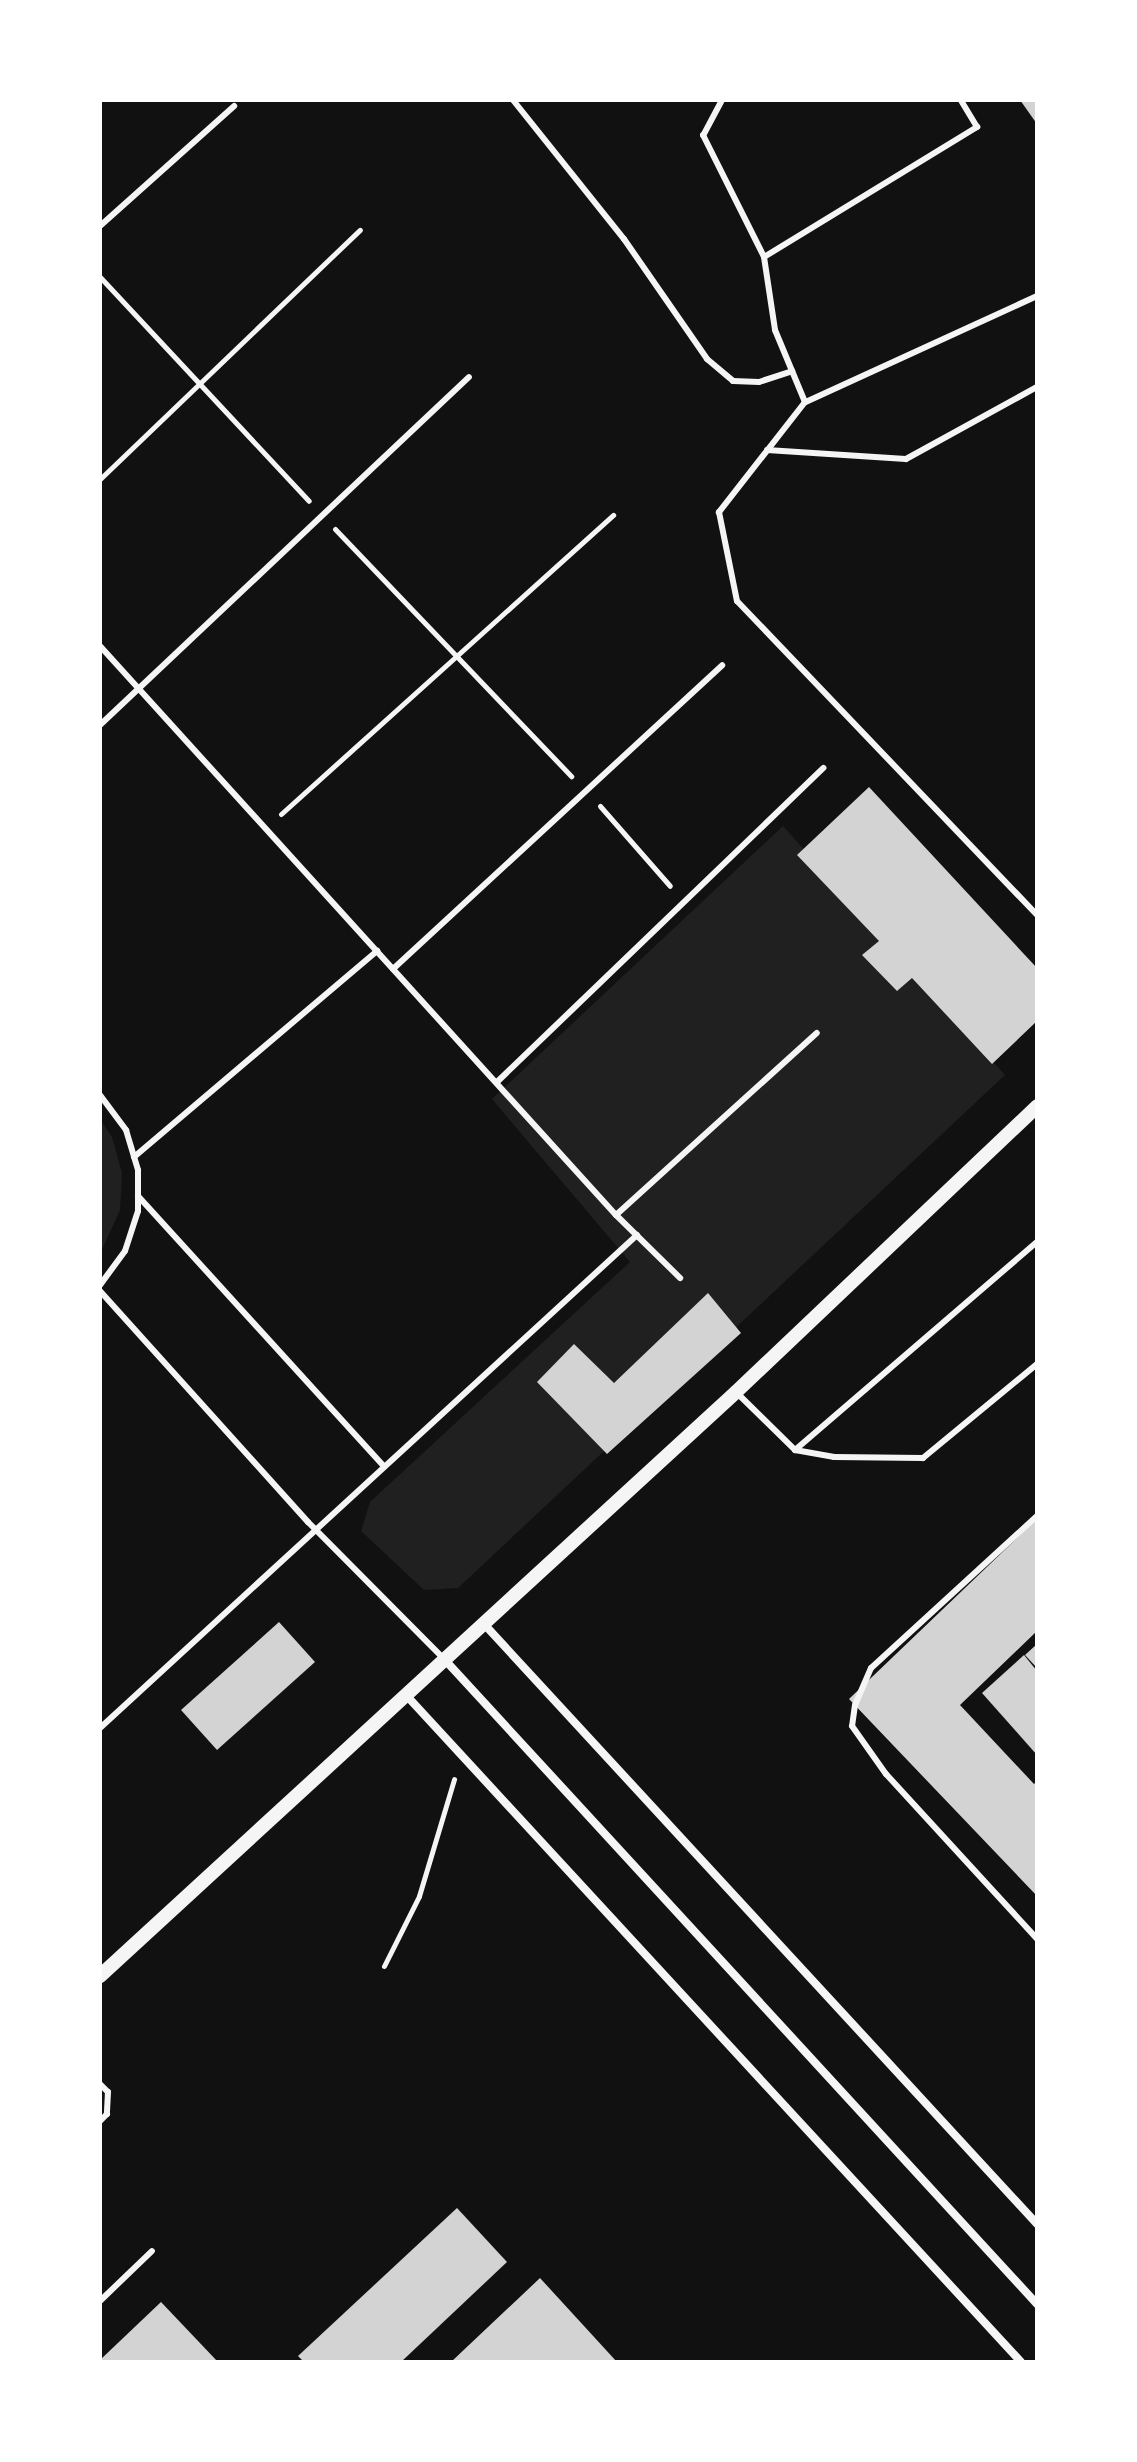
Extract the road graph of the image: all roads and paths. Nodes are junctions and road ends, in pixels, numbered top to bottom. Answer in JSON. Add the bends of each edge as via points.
{"nodes":[{"id":1,"x":513,"y":100,"type":"edge"},
{"id":2,"x":722,"y":100,"type":"edge"},
{"id":3,"x":961,"y":100,"type":"edge"},
{"id":4,"x":234,"y":106,"type":"dead end"},
{"id":5,"x":100,"y":226,"type":"edge"},
{"id":6,"x":360,"y":230,"type":"dead end"},
{"id":7,"x":764,"y":257,"type":"junction"},
{"id":8,"x":100,"y":277,"type":"edge"},
{"id":9,"x":1037,"y":296,"type":"edge"},
{"id":10,"x":792,"y":371,"type":"junction"},
{"id":11,"x":469,"y":377,"type":"dead end"},
{"id":12,"x":201,"y":385,"type":"junction"},
{"id":13,"x":1037,"y":387,"type":"edge"},
{"id":14,"x":805,"y":402,"type":"junction"},
{"id":15,"x":767,"y":450,"type":"junction"},
{"id":16,"x":100,"y":479,"type":"edge"},
{"id":17,"x":322,"y":515,"type":"junction"},
{"id":18,"x":613,"y":515,"type":"dead end"},
{"id":19,"x":100,"y":646,"type":"edge"},
{"id":20,"x":456,"y":656,"type":"junction"},
{"id":21,"x":722,"y":665,"type":"dead end"},
{"id":22,"x":139,"y":689,"type":"junction"},
{"id":23,"x":100,"y":725,"type":"edge"},
{"id":24,"x":823,"y":768,"type":"dead end"},
{"id":25,"x":587,"y":792,"type":"junction"},
{"id":26,"x":265,"y":828,"type":"junction"},
{"id":27,"x":683,"y":902,"type":"junction"},
{"id":28,"x":1037,"y":915,"type":"edge"},
{"id":29,"x":377,"y":951,"type":"junction"},
{"id":30,"x":393,"y":969,"type":"junction"},
{"id":31,"x":817,"y":1033,"type":"dead end"},
{"id":32,"x":497,"y":1082,"type":"junction"},
{"id":33,"x":100,"y":1095,"type":"edge"},
{"id":34,"x":1037,"y":1106,"type":"edge"},
{"id":35,"x":134,"y":1157,"type":"junction"},
{"id":36,"x":138,"y":1196,"type":"junction"},
{"id":37,"x":616,"y":1215,"type":"junction"},
{"id":38,"x":637,"y":1235,"type":"junction"},
{"id":39,"x":1037,"y":1242,"type":"edge"},
{"id":40,"x":680,"y":1278,"type":"dead end"},
{"id":41,"x":100,"y":1285,"type":"edge"},
{"id":42,"x":100,"y":1291,"type":"edge"},
{"id":43,"x":1037,"y":1364,"type":"edge"},
{"id":44,"x":736,"y":1392,"type":"junction"},
{"id":45,"x":795,"y":1450,"type":"junction"},
{"id":46,"x":384,"y":1466,"type":"junction"},
{"id":47,"x":1037,"y":1516,"type":"edge"},
{"id":48,"x":315,"y":1529,"type":"junction"},
{"id":49,"x":484,"y":1624,"type":"junction"},
{"id":50,"x":445,"y":1660,"type":"junction"},
{"id":51,"x":406,"y":1695,"type":"junction"},
{"id":52,"x":100,"y":1728,"type":"edge"},
{"id":53,"x":457,"y":1766,"type":"dead end"},
{"id":54,"x":1037,"y":1939,"type":"edge"},
{"id":55,"x":384,"y":1966,"type":"dead end"},
{"id":56,"x":100,"y":1976,"type":"edge"},
{"id":57,"x":100,"y":2084,"type":"edge"},
{"id":58,"x":100,"y":2121,"type":"edge"},
{"id":59,"x":1037,"y":2224,"type":"edge"},
{"id":60,"x":152,"y":2251,"type":"dead end"},
{"id":61,"x":100,"y":2301,"type":"edge"},
{"id":62,"x":1037,"y":2304,"type":"edge"},
{"id":63,"x":1021,"y":2362,"type":"edge"}],
"edges":[{"from":1,"to":10,"type":"lane","via":[[624,239],[707,359],[733,381],[759,382]]},
{"from":2,"to":7,"type":"lane","via":[[703,135]]},
{"from":3,"to":7,"type":"lane","via":[[977,127]]},
{"from":4,"to":5,"type":"lane"},
{"from":6,"to":12,"type":"path"},
{"from":7,"to":10,"type":"lane","via":[[775,330]]},
{"from":8,"to":12,"type":"path"},
{"from":9,"to":14,"type":"lane"},
{"from":10,"to":14,"type":"lane"},
{"from":11,"to":17,"type":"lane"},
{"from":12,"to":16,"type":"path"},
{"from":12,"to":17,"type":"path"},
{"from":13,"to":15,"type":"lane","via":[[906,459]]},
{"from":14,"to":15,"type":"lane"},
{"from":15,"to":28,"type":"lane","via":[[719,512],[737,601]]},
{"from":17,"to":20,"type":"path"},
{"from":17,"to":22,"type":"lane"},
{"from":18,"to":20,"type":"path"},
{"from":19,"to":22,"type":"lane"},
{"from":20,"to":25,"type":"path"},
{"from":20,"to":26,"type":"path"},
{"from":21,"to":25,"type":"lane"},
{"from":22,"to":23,"type":"lane"},
{"from":22,"to":26,"type":"lane"},
{"from":24,"to":27,"type":"lane"},
{"from":25,"to":27,"type":"path"},
{"from":25,"to":30,"type":"lane"},
{"from":26,"to":29,"type":"lane"},
{"from":27,"to":32,"type":"lane"},
{"from":29,"to":30,"type":"lane"},
{"from":29,"to":35,"type":"lane"},
{"from":30,"to":32,"type":"lane"},
{"from":31,"to":37,"type":"lane"},
{"from":32,"to":37,"type":"lane"},
{"from":33,"to":35,"type":"lane","via":[[126,1130]]},
{"from":34,"to":44,"type":"street"},
{"from":35,"to":36,"type":"lane"},
{"from":36,"to":41,"type":"lane","via":[[125,1251]]},
{"from":36,"to":46,"type":"lane"},
{"from":37,"to":38,"type":"lane"},
{"from":38,"to":40,"type":"lane"},
{"from":38,"to":46,"type":"lane"},
{"from":39,"to":45,"type":"lane"},
{"from":42,"to":48,"type":"lane"},
{"from":43,"to":45,"type":"lane","via":[[923,1458],[834,1457]]},
{"from":44,"to":45,"type":"lane"},
{"from":44,"to":49,"type":"street"},
{"from":46,"to":48,"type":"lane"},
{"from":47,"to":54,"type":"lane","via":[[871,1668],[852,1726],[886,1774]]},
{"from":48,"to":50,"type":"lane"},
{"from":48,"to":52,"type":"lane"},
{"from":49,"to":50,"type":"street"},
{"from":49,"to":59,"type":"street"},
{"from":50,"to":51,"type":"street"},
{"from":50,"to":62,"type":"street"},
{"from":51,"to":56,"type":"street"},
{"from":51,"to":63,"type":"street"},
{"from":53,"to":55,"type":"path","via":[[419,1896]]},
{"from":57,"to":58,"type":"lane","via":[[108,2092],[107,2114]]},
{"from":60,"to":61,"type":"lane"}]}
